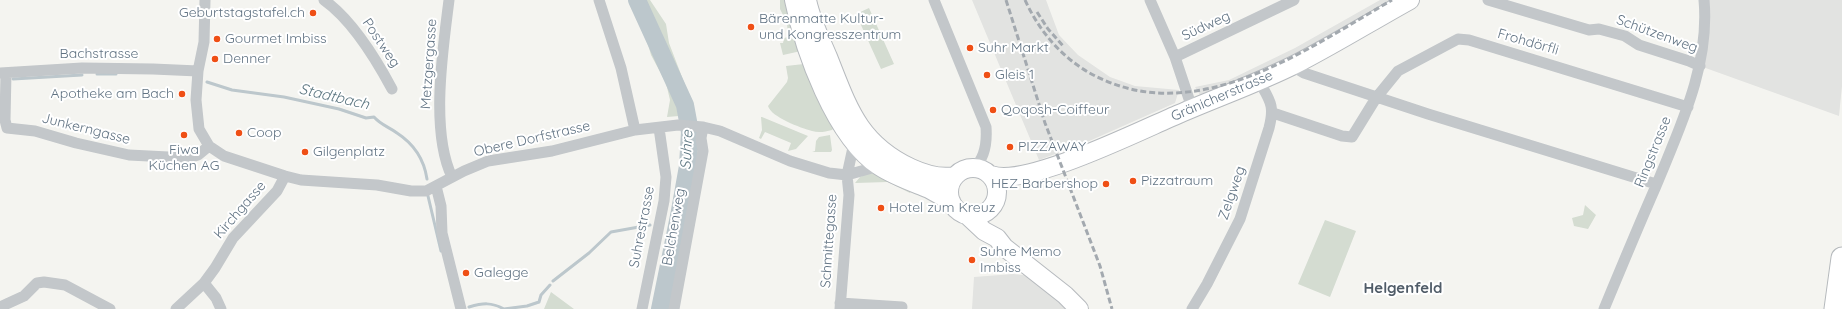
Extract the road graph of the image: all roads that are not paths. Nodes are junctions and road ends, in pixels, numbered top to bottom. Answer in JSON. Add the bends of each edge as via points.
{"nodes":[{"id":1,"x":205,"y":0,"type":"edge"},
{"id":2,"x":324,"y":0,"type":"edge"},
{"id":3,"x":449,"y":0,"type":"edge"},
{"id":4,"x":599,"y":0,"type":"edge"},
{"id":5,"x":794,"y":0,"type":"edge"},
{"id":6,"x":807,"y":0,"type":"edge"},
{"id":7,"x":934,"y":0,"type":"edge"},
{"id":8,"x":1150,"y":0,"type":"edge"},
{"id":9,"x":1294,"y":0,"type":"edge"},
{"id":10,"x":1410,"y":0,"type":"edge"},
{"id":11,"x":1488,"y":0,"type":"edge"},
{"id":12,"x":1704,"y":0,"type":"edge"},
{"id":13,"x":1278,"y":4,"type":"edge"},
{"id":14,"x":1175,"y":57,"type":"junction"},
{"id":15,"x":1296,"y":64,"type":"junction"},
{"id":16,"x":1700,"y":66,"type":"junction"},
{"id":17,"x":198,"y":71,"type":"junction"},
{"id":18,"x":3,"y":74,"type":"edge"},
{"id":19,"x":1259,"y":82,"type":"junction"},
{"id":20,"x":392,"y":89,"type":"dead end"},
{"id":21,"x":1376,"y":98,"type":"junction"},
{"id":22,"x":1688,"y":107,"type":"junction"},
{"id":23,"x":1192,"y":108,"type":"junction"},
{"id":24,"x":1273,"y":113,"type":"junction"},
{"id":25,"x":700,"y":127,"type":"junction"},
{"id":26,"x":659,"y":128,"type":"junction"},
{"id":27,"x":635,"y":130,"type":"junction"},
{"id":28,"x":4,"y":131,"type":"edge"},
{"id":29,"x":854,"y":143,"type":"junction"},
{"id":30,"x":209,"y":146,"type":"junction"},
{"id":31,"x":879,"y":166,"type":"junction"},
{"id":32,"x":974,"y":168,"type":"junction"},
{"id":33,"x":1026,"y":174,"type":"junction"},
{"id":34,"x":847,"y":175,"type":"junction"},
{"id":35,"x":991,"y":175,"type":"junction"},
{"id":36,"x":285,"y":176,"type":"junction"},
{"id":37,"x":955,"y":176,"type":"junction"},
{"id":38,"x":452,"y":177,"type":"junction"},
{"id":39,"x":1656,"y":184,"type":"junction"},
{"id":40,"x":436,"y":186,"type":"junction"},
{"id":41,"x":951,"y":201,"type":"junction"},
{"id":42,"x":994,"y":203,"type":"junction"},
{"id":43,"x":968,"y":216,"type":"junction"},
{"id":44,"x":997,"y":238,"type":"junction"},
{"id":45,"x":1842,"y":258,"type":"edge"},
{"id":46,"x":204,"y":283,"type":"junction"},
{"id":47,"x":840,"y":306,"type":"edge"},
{"id":48,"x":0,"y":307,"type":"edge"},
{"id":49,"x":902,"y":307,"type":"dead end"},
{"id":50,"x":110,"y":309,"type":"edge"},
{"id":51,"x":176,"y":309,"type":"edge"},
{"id":52,"x":221,"y":309,"type":"edge"},
{"id":53,"x":461,"y":309,"type":"edge"},
{"id":54,"x":642,"y":309,"type":"edge"},
{"id":55,"x":674,"y":309,"type":"edge"},
{"id":56,"x":1079,"y":309,"type":"edge"},
{"id":57,"x":1192,"y":309,"type":"edge"},
{"id":58,"x":1604,"y":309,"type":"edge"},
{"id":59,"x":1835,"y":309,"type":"edge"}],
"edges":[{"from":1,"to":17,"type":"street","name":"Obere Dorfstrasse","via":[[204,42]]},
{"from":2,"to":20,"type":"street","name":"Postweg","via":[[336,8],[350,24]]},
{"from":3,"to":38,"type":"street","name":"Metzgergasse","via":[[440,82],[443,144]]},
{"from":4,"to":27,"type":"street","via":[[621,68]]},
{"from":5,"to":29,"type":"main road","via":[[809,56],[842,125]]},
{"from":6,"to":37,"type":"main road","via":[[814,25],[837,81],[863,132],[900,163],[924,174]]},
{"from":7,"to":32,"type":"street","via":[[986,127],[985,148]]},
{"from":8,"to":14,"type":"street"},
{"from":9,"to":13,"type":"street","name":"Südweg"},
{"from":10,"to":15,"type":"main road","name":"Gränicherstrasse"},
{"from":11,"to":16,"type":"street","name":"Schützenweg","via":[[1589,30],[1599,29],[1625,36],[1639,45],[1689,60]]},
{"from":12,"to":16,"type":"street","name":"Ringstrasse","via":[[1705,30]]},
{"from":13,"to":14,"type":"street","name":"Südweg"},
{"from":14,"to":23,"type":"street"},
{"from":15,"to":19,"type":"main road","name":"Gränicherstrasse"},
{"from":15,"to":21,"type":"street","via":[[1304,73]]},
{"from":16,"to":22,"type":"street","name":"Ringstrasse"},
{"from":17,"to":18,"type":"street","name":"Bachstrasse","via":[[82,68]]},
{"from":17,"to":30,"type":"street","name":"Obere Dorfstrasse","via":[[196,100],[199,130]]},
{"from":18,"to":28,"type":"street","name":"Junkerngasse"},
{"from":19,"to":23,"type":"main road","name":"Gränicherstrasse"},
{"from":19,"to":24,"type":"street","via":[[1268,97]]},
{"from":21,"to":22,"type":"street","name":"Frohdörfli","via":[[1398,70],[1458,39],[1469,40]]},
{"from":21,"to":24,"type":"street","name":"Frohdörfli","via":[[1352,137]]},
{"from":21,"to":39,"type":"street"},
{"from":22,"to":39,"type":"street","name":"Ringstrasse"},
{"from":23,"to":33,"type":"main road","name":"Gränicherstrasse","via":[[1108,146]]},
{"from":24,"to":57,"type":"street","name":"Zelgweg","via":[[1240,219]]},
{"from":25,"to":26,"type":"street","name":"Obere Dorfstrasse","via":[[678,125]]},
{"from":25,"to":34,"type":"street","name":"Obere Dorfstrasse","via":[[720,131],[810,168]]},
{"from":25,"to":55,"type":"street","name":"Belchenweg","via":[[703,151]]},
{"from":26,"to":27,"type":"street","name":"Obere Dorfstrasse"},
{"from":26,"to":54,"type":"street","name":"Suhrestrasse","via":[[666,177],[664,201]]},
{"from":27,"to":38,"type":"street","name":"Obere Dorfstrasse","via":[[552,151],[488,161]]},
{"from":28,"to":30,"type":"street","name":"Junkerngasse","via":[[35,131],[76,144],[129,155],[188,158],[198,156]]},
{"from":29,"to":31,"type":"main road"},
{"from":29,"to":34,"type":"street"},
{"from":30,"to":36,"type":"street","name":"Obere Dorfstrasse","via":[[224,156]]},
{"from":31,"to":34,"type":"street"},
{"from":31,"to":41,"type":"main road"},
{"from":32,"to":35,"type":"main road","via":[[982,169]]},
{"from":32,"to":37,"type":"main road","via":[[963,170]]},
{"from":33,"to":35,"type":"main road","name":"Gränicherstrasse","via":[[998,177]]},
{"from":33,"to":42,"type":"main road","name":"Gränicherstrasse"},
{"from":34,"to":47,"type":"street","name":"Schmittegasse","via":[[849,195]]},
{"from":35,"to":42,"type":"main road","via":[[997,187]]},
{"from":36,"to":40,"type":"street","name":"Obere Dorfstrasse","via":[[301,180],[377,185],[411,191],[426,191]]},
{"from":36,"to":46,"type":"street","name":"Kirchgasse","via":[[276,192],[233,238]]},
{"from":37,"to":41,"type":"main road","via":[[949,188]]},
{"from":38,"to":40,"type":"street","name":"Obere Dorfstrasse"},
{"from":39,"to":58,"type":"street","name":"Ringstrasse"},
{"from":40,"to":53,"type":"street","via":[[441,206],[442,233]]},
{"from":41,"to":43,"type":"main road","via":[[956,209]]},
{"from":42,"to":43,"type":"main road","via":[[983,214]]},
{"from":42,"to":44,"type":"main road","via":[[992,225]]},
{"from":43,"to":44,"type":"main road","via":[[984,231]]},
{"from":44,"to":56,"type":"main road","via":[[1004,247]]},
{"from":45,"to":59,"type":"highway"},
{"from":46,"to":51,"type":"street","name":"Kirchgasse"},
{"from":46,"to":52,"type":"street"},
{"from":47,"to":49,"type":"street"},
{"from":48,"to":50,"type":"street","via":[[24,296],[37,283],[44,282],[65,285]]}]}
